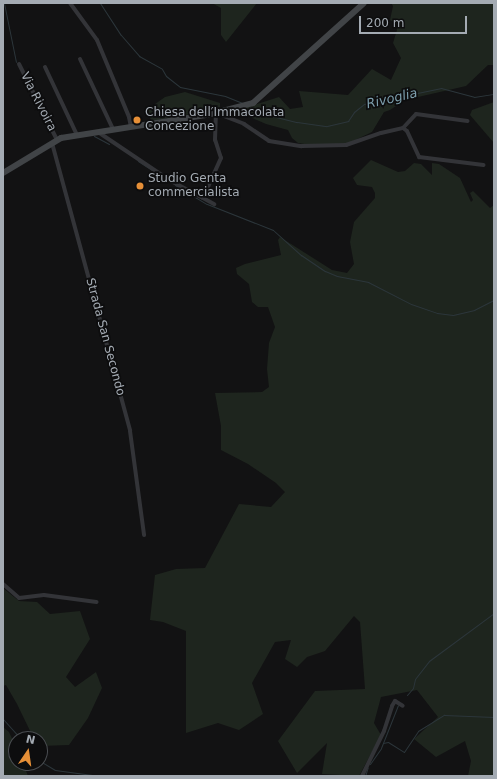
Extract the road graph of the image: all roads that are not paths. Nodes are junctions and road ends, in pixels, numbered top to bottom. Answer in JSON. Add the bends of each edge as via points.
{"nodes":[{"id":1,"x":70,"y":3,"type":"edge"},
{"id":2,"x":364,"y":3,"type":"edge"},
{"id":3,"x":80,"y":59,"type":"dead end"},
{"id":4,"x":19,"y":64,"type":"dead end"},
{"id":5,"x":45,"y":67,"type":"dead end"},
{"id":6,"x":216,"y":113,"type":"junction"},
{"id":7,"x":468,"y":121,"type":"dead end"},
{"id":8,"x":131,"y":127,"type":"junction"},
{"id":9,"x":403,"y":128,"type":"junction"},
{"id":10,"x":113,"y":129,"type":"junction"},
{"id":11,"x":98,"y":132,"type":"junction"},
{"id":12,"x":77,"y":135,"type":"junction"},
{"id":13,"x":54,"y":141,"type":"junction"},
{"id":14,"x":484,"y":164,"type":"dead end"},
{"id":15,"x":3,"y":173,"type":"edge"},
{"id":16,"x":203,"y":198,"type":"junction"},
{"id":17,"x":214,"y":204,"type":"dead end"},
{"id":18,"x":144,"y":535,"type":"dead end"},
{"id":19,"x":3,"y":584,"type":"edge"},
{"id":20,"x":97,"y":602,"type":"dead end"},
{"id":21,"x":403,"y":706,"type":"dead end"},
{"id":22,"x":362,"y":776,"type":"edge"}],
"edges":[{"from":1,"to":8,"type":"street","via":[[97,40]]},
{"from":2,"to":6,"type":"street","via":[[250,104]]},
{"from":3,"to":10,"type":"street"},
{"from":4,"to":13,"type":"street","name":"Via Rivoira"},
{"from":5,"to":12,"type":"street"},
{"from":6,"to":8,"type":"street"},
{"from":6,"to":9,"type":"street","via":[[244,124],[269,141],[302,146],[346,145]]},
{"from":6,"to":16,"type":"street","via":[[215,140],[221,158]]},
{"from":7,"to":9,"type":"street","via":[[416,114]]},
{"from":8,"to":10,"type":"street"},
{"from":9,"to":14,"type":"street","via":[[407,131],[419,157]]},
{"from":10,"to":11,"type":"street"},
{"from":11,"to":12,"type":"street"},
{"from":11,"to":16,"type":"street","via":[[166,178]]},
{"from":12,"to":13,"type":"street"},
{"from":13,"to":15,"type":"street"},
{"from":13,"to":18,"type":"street","name":"Strada San Secondo","via":[[130,431]]},
{"from":16,"to":17,"type":"street"},
{"from":19,"to":20,"type":"street","via":[[19,598],[44,595]]},
{"from":21,"to":22,"type":"street","via":[[395,701],[392,706],[384,731]]}]}
